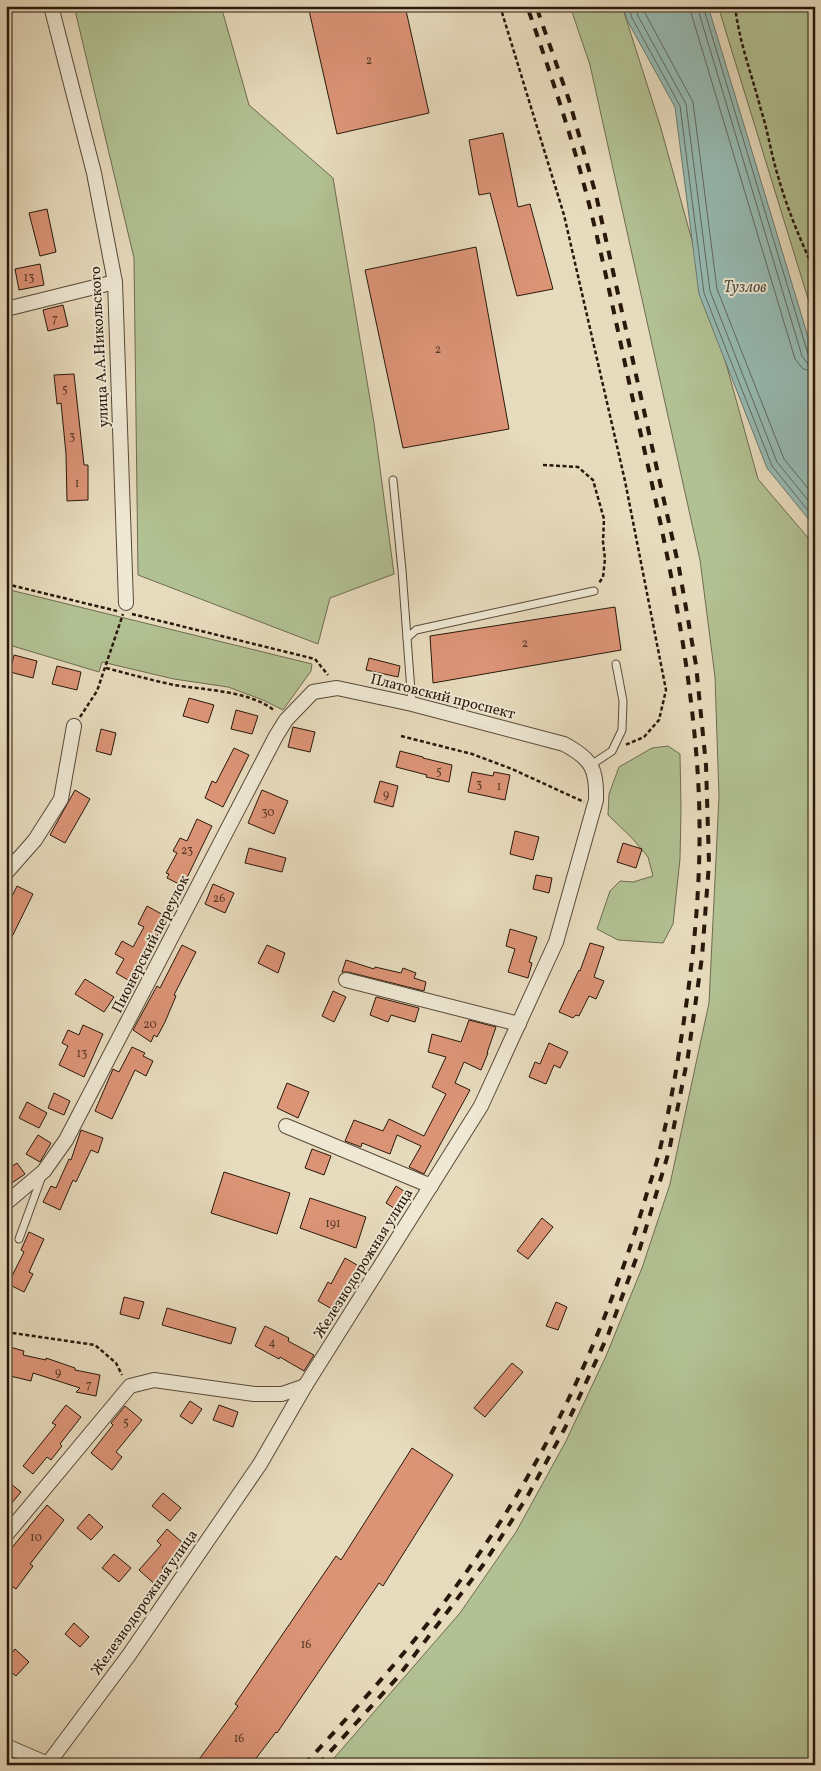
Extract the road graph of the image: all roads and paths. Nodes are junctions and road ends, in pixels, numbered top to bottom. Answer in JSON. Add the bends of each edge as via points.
{"nodes":[{"id":1,"x":51,"y":6,"type":"edge"},
{"id":2,"x":500,"y":6,"type":"edge"},
{"id":3,"x":735,"y":6,"type":"edge"},
{"id":4,"x":815,"y":272,"type":"edge"},
{"id":5,"x":115,"y":282,"type":"junction"},
{"id":6,"x":6,"y":309,"type":"edge"},
{"id":7,"x":543,"y":465,"type":"dead end"},
{"id":8,"x":393,"y":480,"type":"dead end"},
{"id":9,"x":6,"y":584,"type":"edge"},
{"id":10,"x":594,"y":591,"type":"joint"},
{"id":11,"x":126,"y":603,"type":"joint"},
{"id":12,"x":112,"y":610,"type":"dead end"},
{"id":13,"x":140,"y":616,"type":"dead end"},
{"id":14,"x":407,"y":638,"type":"junction"},
{"id":15,"x":616,"y":664,"type":"dead end"},
{"id":16,"x":106,"y":668,"type":"junction"},
{"id":17,"x":337,"y":688,"type":"junction"},
{"id":18,"x":313,"y":692,"type":"joint"},
{"id":19,"x":412,"y":704,"type":"junction"},
{"id":20,"x":286,"y":720,"type":"junction"},
{"id":21,"x":74,"y":726,"type":"joint"},
{"id":22,"x":401,"y":736,"type":"dead end"},
{"id":23,"x":612,"y":751,"type":"junction"},
{"id":24,"x":591,"y":765,"type":"junction"},
{"id":25,"x":594,"y":807,"type":"junction"},
{"id":26,"x":6,"y":873,"type":"edge"},
{"id":27,"x":346,"y":980,"type":"dead end"},
{"id":28,"x":519,"y":1024,"type":"junction"},
{"id":29,"x":286,"y":1126,"type":"dead end"},
{"id":30,"x":44,"y":1171,"type":"junction"},
{"id":31,"x":431,"y":1186,"type":"junction"},
{"id":32,"x":6,"y":1203,"type":"edge"},
{"id":33,"x":19,"y":1240,"type":"dead end"},
{"id":34,"x":6,"y":1332,"type":"edge"},
{"id":35,"x":305,"y":1386,"type":"junction"},
{"id":36,"x":124,"y":1392,"type":"junction"},
{"id":37,"x":6,"y":1535,"type":"edge"},
{"id":38,"x":6,"y":1746,"type":"edge"},
{"id":39,"x":47,"y":1764,"type":"edge"}],
"edges":[{"from":1,"to":5,"type":"street","name":"улица А.А.Никольского","via":[[94,172]]},
{"from":2,"to":23,"type":"path","via":[[564,215],[625,481],[666,690],[659,720],[644,737]]},
{"from":3,"to":4,"type":"path","via":[[745,57],[778,177]]},
{"from":5,"to":6,"type":"street"},
{"from":5,"to":11,"type":"street","name":"улица А.А.Никольского"},
{"from":7,"to":10,"type":"path","via":[[578,467],[593,480],[604,519],[605,559],[603,577]]},
{"from":8,"to":14,"type":"lane"},
{"from":9,"to":12,"type":"path"},
{"from":10,"to":14,"type":"lane","via":[[416,630]]},
{"from":11,"to":16,"type":"path"},
{"from":13,"to":17,"type":"path","via":[[315,659]]},
{"from":14,"to":19,"type":"lane"},
{"from":15,"to":23,"type":"lane","via":[[623,701],[622,730]]},
{"from":16,"to":20,"type":"path","via":[[174,685],[240,696],[268,705]]},
{"from":16,"to":21,"type":"path","via":[[97,691]]},
{"from":17,"to":18,"type":"street","name":"Платовский проспект"},
{"from":17,"to":19,"type":"street","name":"Платовский проспект"},
{"from":18,"to":20,"type":"street","name":"Пионерский переулок"},
{"from":19,"to":24,"type":"street","name":"Платовский проспект","via":[[564,744],[580,752]]},
{"from":20,"to":30,"type":"street","name":"Пионерский переулок","via":[[66,1140]]},
{"from":21,"to":26,"type":"street","via":[[61,799],[35,840]]},
{"from":22,"to":25,"type":"path","via":[[472,754]]},
{"from":23,"to":24,"type":"lane"},
{"from":24,"to":25,"type":"street","name":"Железнодорожная улица","via":[[597,781]]},
{"from":25,"to":28,"type":"street","name":"Железнодорожная улица","via":[[556,942]]},
{"from":27,"to":28,"type":"street"},
{"from":28,"to":31,"type":"street","name":"Железнодорожная улица","via":[[481,1106]]},
{"from":29,"to":31,"type":"street"},
{"from":30,"to":32,"type":"street","name":"Пионерский переулок"},
{"from":30,"to":33,"type":"lane"},
{"from":31,"to":35,"type":"street","name":"Железнодорожная улица"},
{"from":34,"to":36,"type":"path","via":[[95,1346],[116,1363],[121,1371]]},
{"from":35,"to":36,"type":"street","via":[[282,1394],[254,1394],[154,1380],[130,1386]]},
{"from":35,"to":39,"type":"street","name":"Железнодорожная улица","via":[[260,1464],[129,1655]]},
{"from":36,"to":37,"type":"street"},
{"from":38,"to":39,"type":"street"}]}
